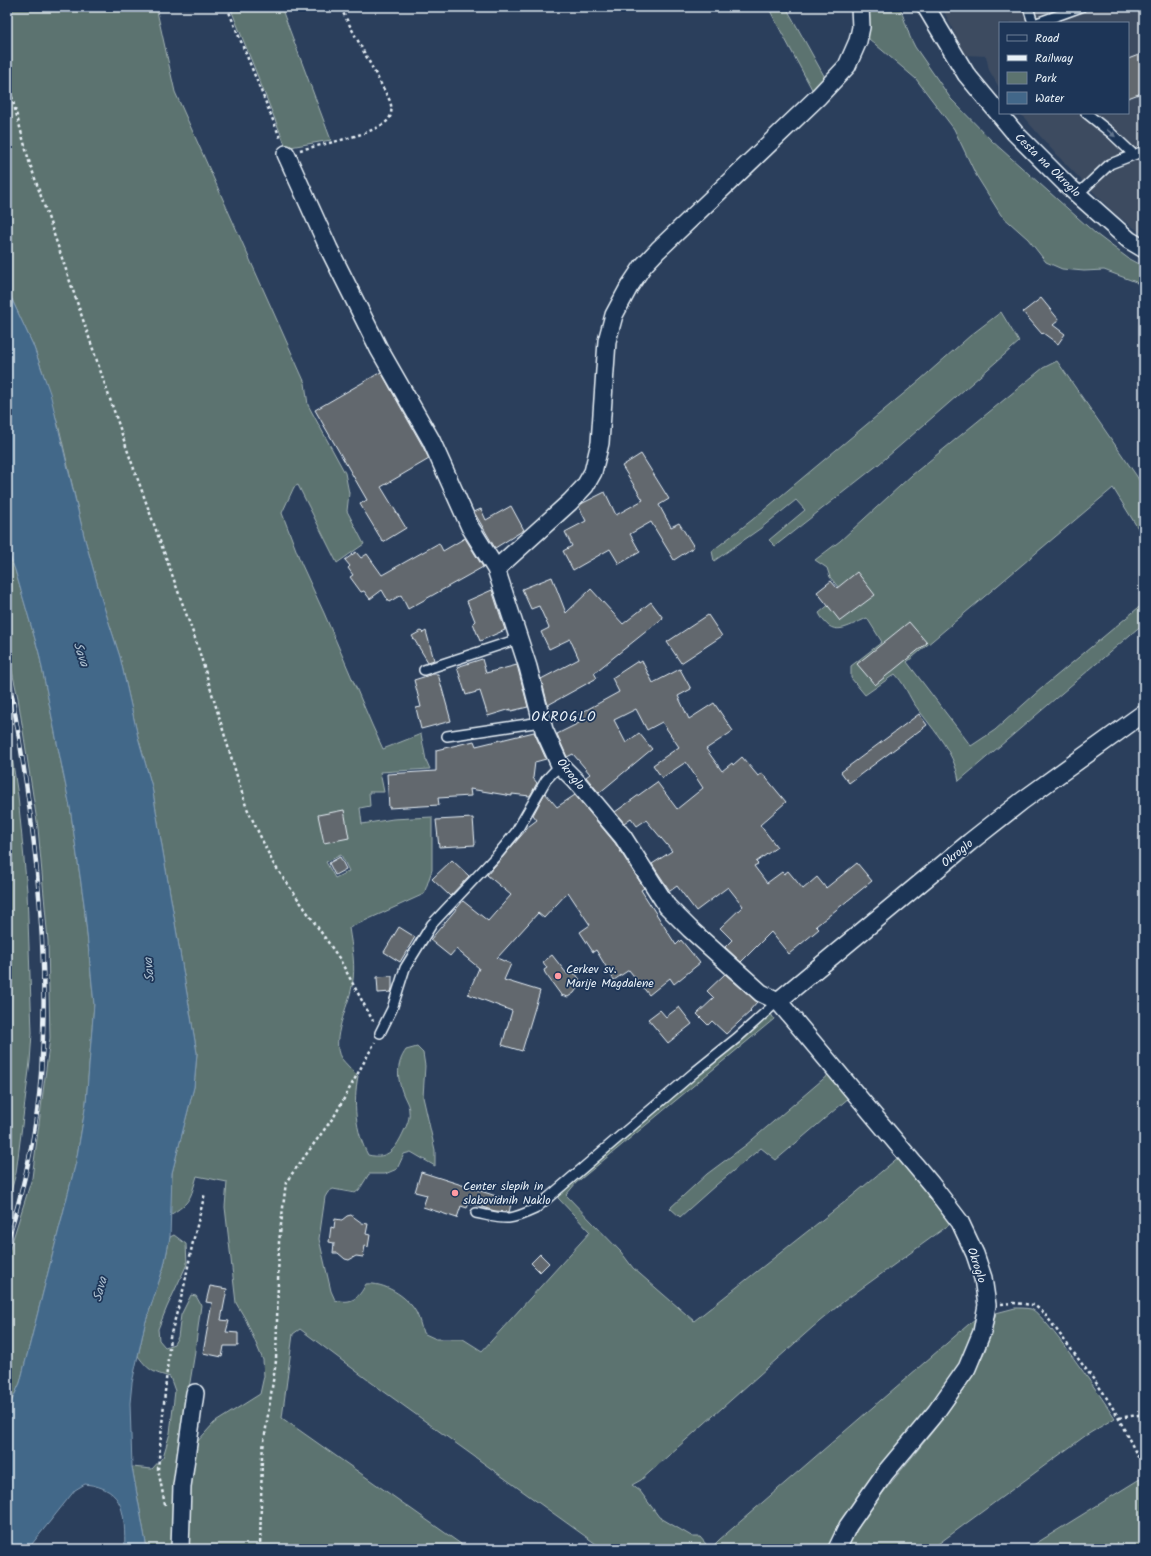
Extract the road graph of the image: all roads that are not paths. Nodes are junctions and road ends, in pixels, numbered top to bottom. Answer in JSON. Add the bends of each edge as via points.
{"nodes":[{"id":1,"x":860,"y":7,"type":"edge"},
{"id":2,"x":926,"y":7,"type":"edge"},
{"id":3,"x":1028,"y":7,"type":"edge"},
{"id":4,"x":1080,"y":7,"type":"edge"},
{"id":5,"x":1033,"y":22,"type":"edge"},
{"id":6,"x":1040,"y":22,"type":"edge"},
{"id":7,"x":999,"y":114,"type":"edge"},
{"id":8,"x":999,"y":114,"type":"edge"},
{"id":9,"x":1087,"y":114,"type":"edge"},
{"id":10,"x":1144,"y":151,"type":"edge"},
{"id":11,"x":286,"y":154,"type":"road end"},
{"id":12,"x":1133,"y":154,"type":"junction"},
{"id":13,"x":1078,"y":194,"type":"junction"},
{"id":14,"x":1144,"y":249,"type":"edge"},
{"id":15,"x":496,"y":569,"type":"junction"},
{"id":16,"x":518,"y":639,"type":"junction"},
{"id":17,"x":424,"y":670,"type":"dead end"},
{"id":18,"x":1144,"y":713,"type":"edge"},
{"id":19,"x":541,"y":722,"type":"junction"},
{"id":20,"x":447,"y":736,"type":"dead end"},
{"id":21,"x":560,"y":765,"type":"junction"},
{"id":22,"x":778,"y":1001,"type":"junction"},
{"id":23,"x":380,"y":1033,"type":"road end"},
{"id":24,"x":476,"y":1213,"type":"dead end"},
{"id":25,"x":195,"y":1393,"type":"dead end"},
{"id":26,"x":180,"y":1549,"type":"edge"},
{"id":27,"x":837,"y":1549,"type":"edge"}],
"edges":[{"from":1,"to":15,"type":"street","via":[[861,27],[847,66],[658,250],[628,287],[614,315],[607,340],[600,437],[593,472],[585,486],[570,502]]},
{"from":2,"to":7,"type":"street","name":"Cesta na Okroglo","via":[[966,74]]},
{"from":3,"to":5,"type":"lane"},
{"from":4,"to":6,"type":"lane"},
{"from":8,"to":13,"type":"street","name":"Cesta na Okroglo","via":[[1015,133]]},
{"from":9,"to":12,"type":"lane","one_way":true},
{"from":10,"to":12,"type":"lane"},
{"from":11,"to":15,"type":"street","name":"Okroglo","via":[[329,249],[379,349],[431,440],[470,527]]},
{"from":12,"to":13,"type":"lane","via":[[1110,164]]},
{"from":13,"to":14,"type":"street","name":"Cesta na Okroglo","via":[[1129,240]]},
{"from":15,"to":16,"type":"street","name":"Okroglo"},
{"from":16,"to":17,"type":"lane"},
{"from":16,"to":19,"type":"street","name":"Okroglo","via":[[528,667]]},
{"from":18,"to":22,"type":"street","name":"Okroglo","via":[[1022,801]]},
{"from":19,"to":20,"type":"lane"},
{"from":19,"to":21,"type":"street","name":"Okroglo"},
{"from":21,"to":22,"type":"street","name":"Okroglo","via":[[576,780],[623,837],[667,906],[761,993]]},
{"from":21,"to":23,"type":"lane","via":[[546,780],[516,832],[432,924],[405,968],[392,1009]]},
{"from":22,"to":24,"type":"lane","via":[[535,1209],[505,1220]]},
{"from":22,"to":27,"type":"street","name":"Okroglo","via":[[960,1222],[983,1278],[987,1305],[982,1332],[967,1368],[936,1412],[885,1473],[848,1526]]},
{"from":25,"to":26,"type":"street","via":[[182,1486]]}]}
